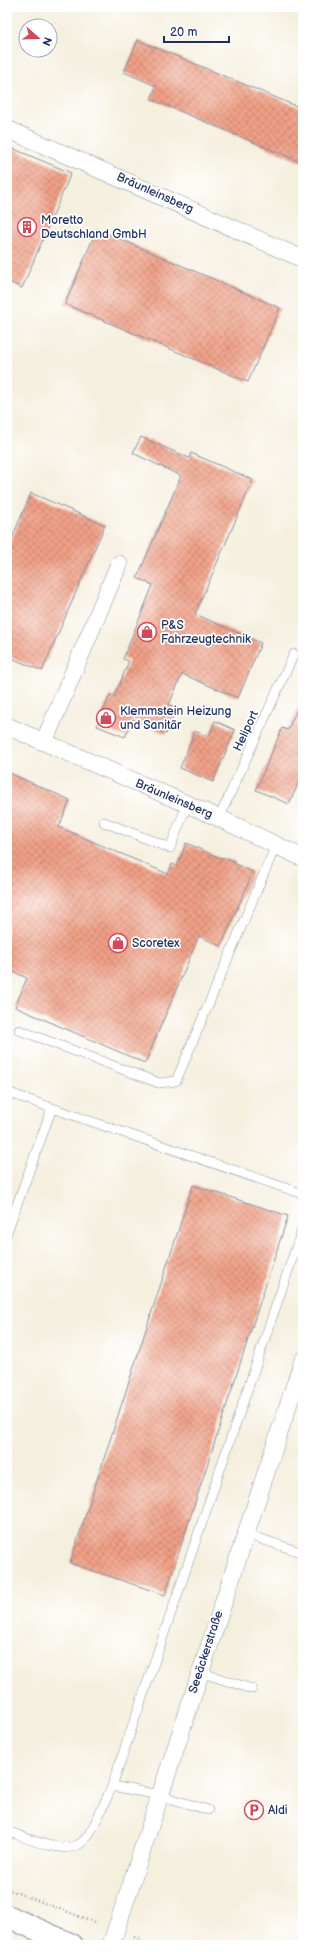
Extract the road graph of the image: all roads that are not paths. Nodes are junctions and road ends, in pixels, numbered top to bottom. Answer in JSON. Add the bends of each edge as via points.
{"nodes":[{"id":1,"x":7,"y":129,"type":"edge"},
{"id":2,"x":303,"y":259,"type":"edge"},
{"id":3,"x":119,"y":564,"type":"dead end"},
{"id":4,"x":294,"y":654,"type":"dead end"},
{"id":5,"x":7,"y":726,"type":"edge"},
{"id":6,"x":44,"y":742,"type":"junction"},
{"id":7,"x":187,"y":805,"type":"junction"},
{"id":8,"x":219,"y":818,"type":"junction"},
{"id":9,"x":104,"y":822,"type":"dead end"},
{"id":10,"x":276,"y":845,"type":"junction"},
{"id":11,"x":303,"y":858,"type":"edge"},
{"id":12,"x":18,"y":1030,"type":"dead end"},
{"id":13,"x":7,"y":1092,"type":"edge"},
{"id":14,"x":52,"y":1108,"type":"junction"},
{"id":15,"x":303,"y":1194,"type":"edge"},
{"id":16,"x":303,"y":1227,"type":"edge"},
{"id":17,"x":7,"y":1232,"type":"edge"},
{"id":18,"x":302,"y":1363,"type":"edge"},
{"id":19,"x":246,"y":1534,"type":"junction"},
{"id":20,"x":303,"y":1553,"type":"edge"},
{"id":21,"x":200,"y":1672,"type":"junction"},
{"id":22,"x":252,"y":1689,"type":"dead end"},
{"id":23,"x":112,"y":1786,"type":"junction"},
{"id":24,"x":159,"y":1795,"type":"junction"},
{"id":25,"x":208,"y":1810,"type":"dead end"},
{"id":26,"x":7,"y":1831,"type":"edge"},
{"id":27,"x":7,"y":1916,"type":"edge"},
{"id":28,"x":72,"y":1945,"type":"edge"},
{"id":29,"x":111,"y":1945,"type":"edge"}],
"edges":[{"from":1,"to":2,"type":"street","name":"Bräunleinsberg"},
{"from":3,"to":6,"type":"street"},
{"from":4,"to":8,"type":"lane","name":"Heliport"},
{"from":5,"to":6,"type":"street","name":"Bräunleinsberg"},
{"from":6,"to":7,"type":"street","name":"Bräunleinsberg"},
{"from":7,"to":8,"type":"street","name":"Bräunleinsberg"},
{"from":7,"to":9,"type":"lane","via":[[170,848]]},
{"from":8,"to":10,"type":"street","name":"Bräunleinsberg"},
{"from":10,"to":11,"type":"street","name":"Bräunleinsberg"},
{"from":10,"to":12,"type":"lane","via":[[176,1081],[159,1083]]},
{"from":13,"to":14,"type":"lane"},
{"from":14,"to":15,"type":"lane"},
{"from":14,"to":17,"type":"lane"},
{"from":16,"to":23,"type":"lane"},
{"from":18,"to":19,"type":"street","name":"Seeäckerstraße"},
{"from":19,"to":20,"type":"lane"},
{"from":19,"to":21,"type":"street","name":"Seeäckerstraße"},
{"from":21,"to":22,"type":"lane"},
{"from":21,"to":24,"type":"street","name":"Seeäckerstraße"},
{"from":23,"to":24,"type":"lane"},
{"from":23,"to":26,"type":"lane","via":[[95,1823],[82,1843],[67,1848],[51,1846]]},
{"from":24,"to":25,"type":"lane"},
{"from":24,"to":29,"type":"street","name":"Seeäckerstraße"},
{"from":27,"to":28,"type":"main road"}]}
